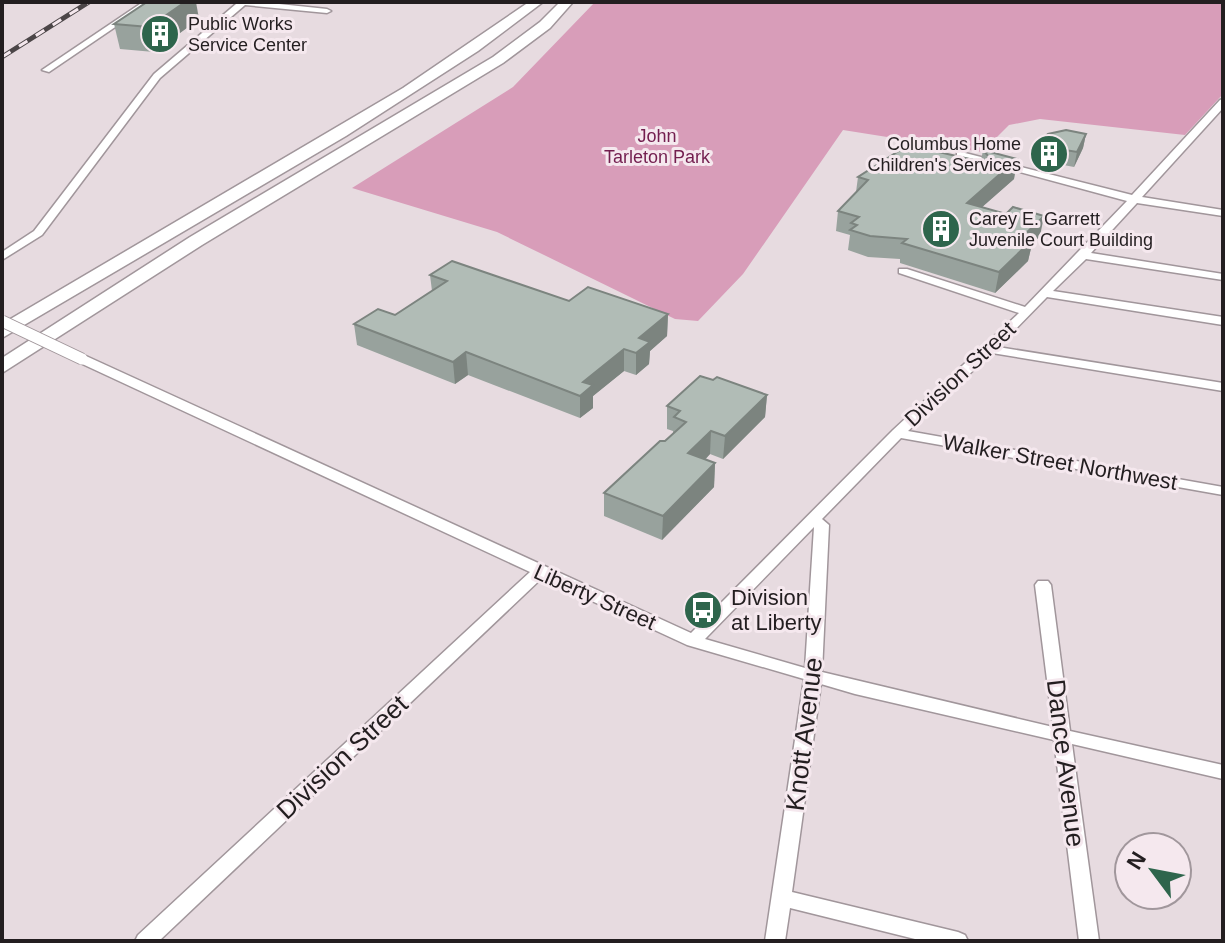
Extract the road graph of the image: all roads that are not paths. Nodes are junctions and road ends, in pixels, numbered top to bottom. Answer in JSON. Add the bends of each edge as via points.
{"nodes":[{"id":1,"x":148,"y":2,"type":"edge"},
{"id":2,"x":235,"y":2,"type":"edge"},
{"id":3,"x":537,"y":2,"type":"edge"},
{"id":4,"x":567,"y":2,"type":"edge"},
{"id":5,"x":243,"y":3,"type":"edge"},
{"id":6,"x":327,"y":11,"type":"dead end"},
{"id":7,"x":46,"y":70,"type":"dead end"},
{"id":8,"x":1223,"y":102,"type":"edge"},
{"id":9,"x":960,"y":153,"type":"edge"},
{"id":10,"x":1107,"y":176,"type":"dead end"},
{"id":11,"x":1095,"y":189,"type":"junction"},
{"id":12,"x":1133,"y":199,"type":"junction"},
{"id":13,"x":1223,"y":213,"type":"edge"},
{"id":14,"x":1083,"y":255,"type":"junction"},
{"id":15,"x":2,"y":257,"type":"edge"},
{"id":16,"x":903,"y":271,"type":"dead end"},
{"id":17,"x":1223,"y":277,"type":"edge"},
{"id":18,"x":123,"y":286,"type":"junction"},
{"id":19,"x":1043,"y":293,"type":"junction"},
{"id":20,"x":1026,"y":311,"type":"junction"},
{"id":21,"x":2,"y":321,"type":"edge"},
{"id":22,"x":1223,"y":321,"type":"edge"},
{"id":23,"x":2,"y":332,"type":"edge"},
{"id":24,"x":989,"y":349,"type":"junction"},
{"id":25,"x":2,"y":367,"type":"edge"},
{"id":26,"x":2,"y":382,"type":"edge"},
{"id":27,"x":1223,"y":387,"type":"edge"},
{"id":28,"x":898,"y":433,"type":"junction"},
{"id":29,"x":1223,"y":491,"type":"edge"},
{"id":30,"x":817,"y":522,"type":"junction"},
{"id":31,"x":539,"y":572,"type":"junction"},
{"id":32,"x":1043,"y":585,"type":"dead end"},
{"id":33,"x":693,"y":641,"type":"junction"},
{"id":34,"x":812,"y":677,"type":"junction"},
{"id":35,"x":1063,"y":735,"type":"junction"},
{"id":36,"x":1223,"y":772,"type":"edge"},
{"id":37,"x":783,"y":898,"type":"junction"},
{"id":38,"x":145,"y":941,"type":"edge"},
{"id":39,"x":775,"y":941,"type":"edge"},
{"id":40,"x":958,"y":941,"type":"edge"},
{"id":41,"x":1089,"y":941,"type":"edge"}],
"edges":[{"from":1,"to":7,"type":"street"},
{"from":2,"to":5,"type":"street"},
{"from":3,"to":23,"type":"highway","via":[[407,94]]},
{"from":4,"to":18,"type":"highway","via":[[498,60]]},
{"from":5,"to":6,"type":"street"},
{"from":5,"to":15,"type":"street","via":[[157,76],[38,233]]},
{"from":8,"to":12,"type":"street","name":"Division Street"},
{"from":9,"to":11,"type":"street"},
{"from":10,"to":11,"type":"street"},
{"from":11,"to":12,"type":"street"},
{"from":12,"to":13,"type":"street"},
{"from":12,"to":14,"type":"street","name":"Division Street"},
{"from":14,"to":17,"type":"street"},
{"from":14,"to":19,"type":"street","name":"Division Street"},
{"from":16,"to":20,"type":"street"},
{"from":18,"to":25,"type":"highway"},
{"from":18,"to":26,"type":"highway"},
{"from":19,"to":20,"type":"street","name":"Division Street"},
{"from":19,"to":22,"type":"street"},
{"from":20,"to":24,"type":"street","name":"Division Street"},
{"from":21,"to":31,"type":"street","name":"Liberty Street","bridge":true},
{"from":24,"to":27,"type":"street"},
{"from":24,"to":28,"type":"street","name":"Division Street"},
{"from":28,"to":29,"type":"street","name":"Walker Street Northwest"},
{"from":28,"to":30,"type":"street","name":"Division Street"},
{"from":30,"to":33,"type":"street","name":"Division Street"},
{"from":30,"to":34,"type":"street","name":"Knott Avenue"},
{"from":31,"to":33,"type":"street","name":"Liberty Street"},
{"from":31,"to":38,"type":"street","name":"Division Street"},
{"from":32,"to":35,"type":"street","name":"Dance Avenue"},
{"from":33,"to":34,"type":"street","name":"Liberty Street"},
{"from":34,"to":35,"type":"street","name":"Liberty Street"},
{"from":34,"to":37,"type":"street","name":"Knott Avenue"},
{"from":35,"to":36,"type":"street","name":"Liberty Street"},
{"from":35,"to":41,"type":"street","name":"Dance Avenue"},
{"from":37,"to":39,"type":"street","name":"Knott Avenue"},
{"from":37,"to":40,"type":"street"}]}
